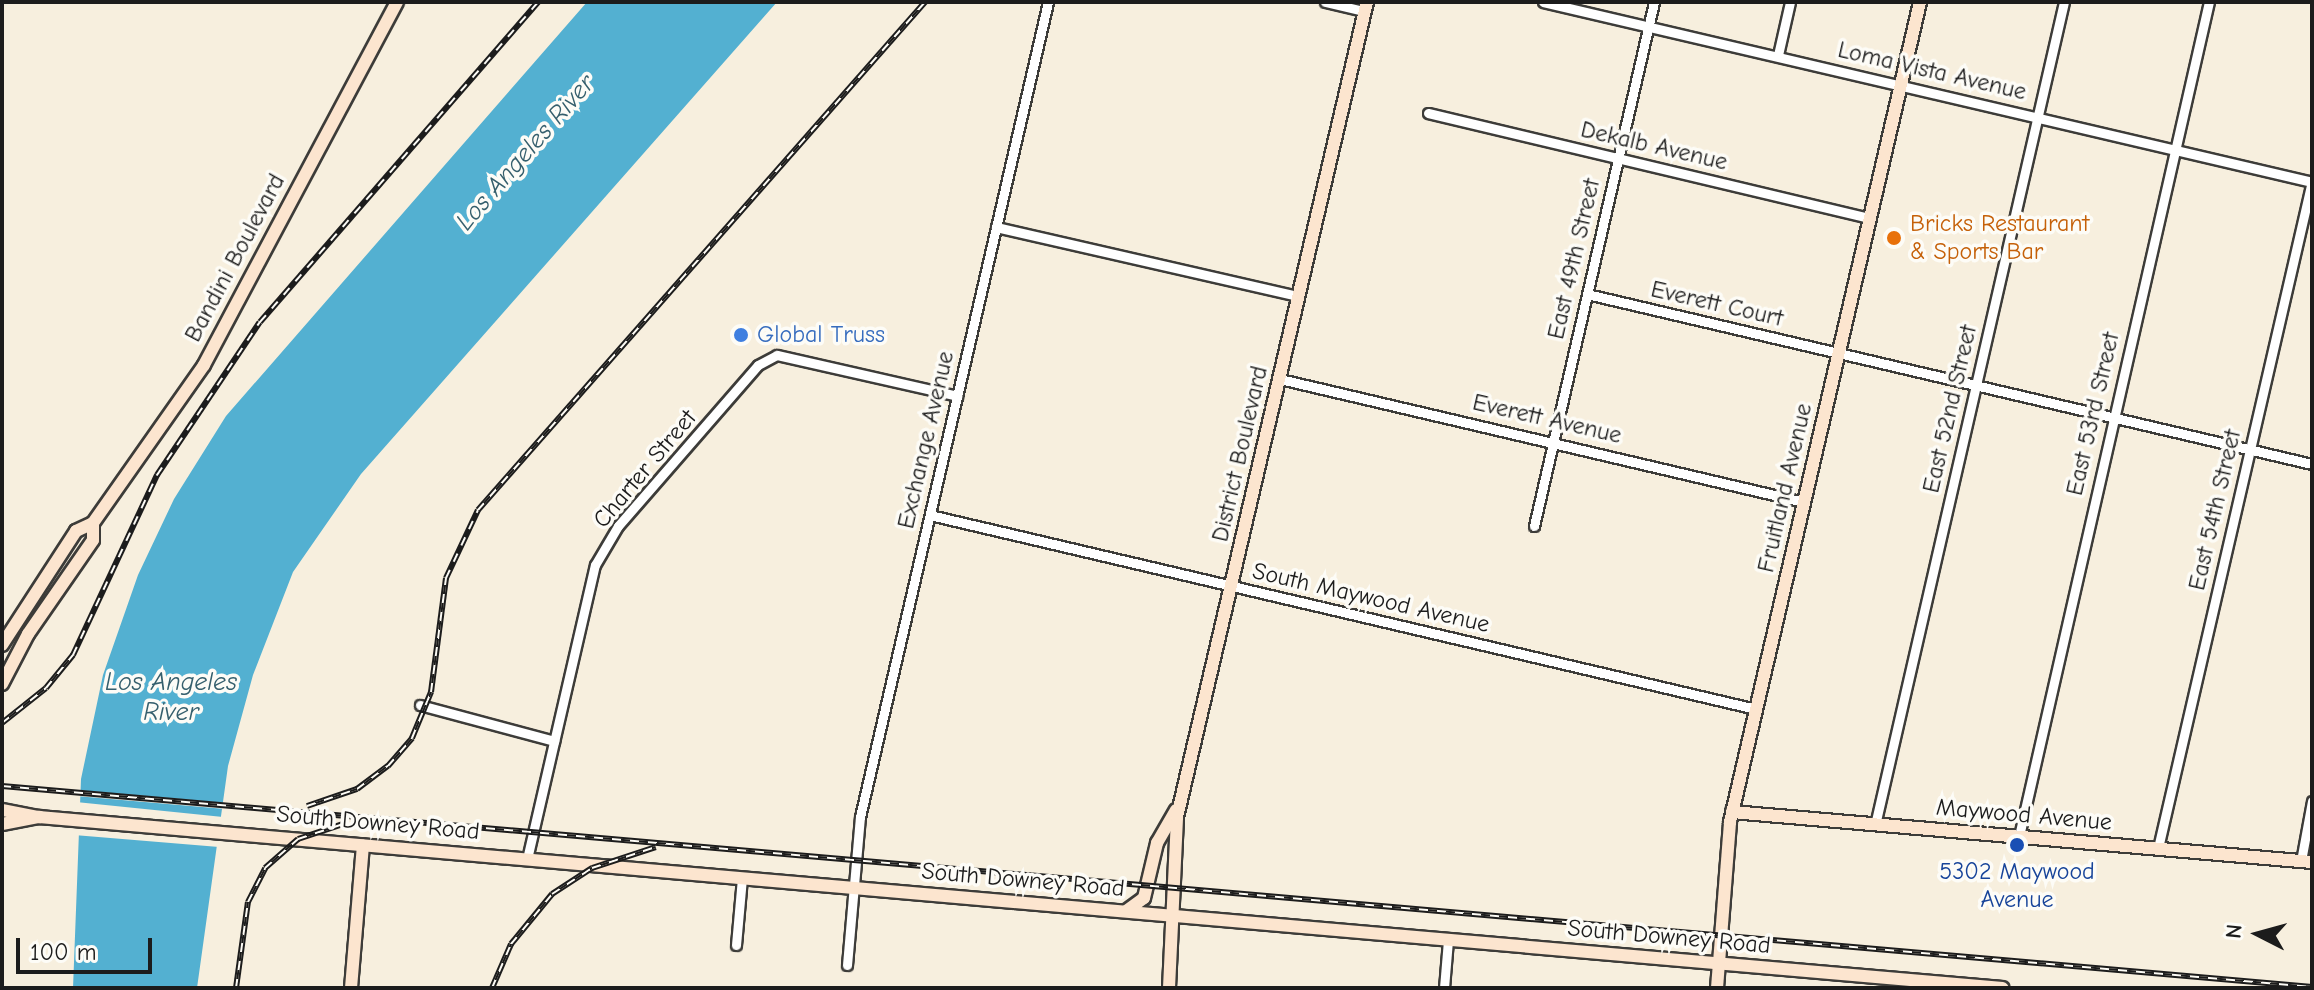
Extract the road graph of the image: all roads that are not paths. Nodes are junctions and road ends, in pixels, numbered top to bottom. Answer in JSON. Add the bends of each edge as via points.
{"nodes":[{"id":1,"x":397,"y":2,"type":"edge"},
{"id":2,"x":1048,"y":2,"type":"edge"},
{"id":3,"x":1325,"y":2,"type":"edge"},
{"id":4,"x":1543,"y":2,"type":"edge"},
{"id":5,"x":1654,"y":2,"type":"edge"},
{"id":6,"x":1790,"y":2,"type":"edge"},
{"id":7,"x":1920,"y":2,"type":"edge"},
{"id":8,"x":2064,"y":2,"type":"edge"},
{"id":9,"x":2209,"y":2,"type":"edge"},
{"id":10,"x":1366,"y":6,"type":"edge"},
{"id":11,"x":1648,"y":26,"type":"junction"},
{"id":12,"x":1778,"y":55,"type":"junction"},
{"id":13,"x":1901,"y":84,"type":"junction"},
{"id":14,"x":1428,"y":113,"type":"dead end"},
{"id":15,"x":2038,"y":116,"type":"junction"},
{"id":16,"x":2176,"y":149,"type":"junction"},
{"id":17,"x":1618,"y":158,"type":"junction"},
{"id":18,"x":2312,"y":182,"type":"edge"},
{"id":19,"x":1870,"y":218,"type":"junction"},
{"id":20,"x":996,"y":227,"type":"junction"},
{"id":21,"x":1587,"y":294,"type":"junction"},
{"id":22,"x":1298,"y":296,"type":"junction"},
{"id":23,"x":1839,"y":353,"type":"junction"},
{"id":24,"x":1280,"y":379,"type":"junction"},
{"id":25,"x":1976,"y":385,"type":"junction"},
{"id":26,"x":957,"y":396,"type":"junction"},
{"id":27,"x":2112,"y":417,"type":"junction"},
{"id":28,"x":1553,"y":441,"type":"junction"},
{"id":29,"x":2249,"y":450,"type":"junction"},
{"id":30,"x":2312,"y":464,"type":"edge"},
{"id":31,"x":1804,"y":502,"type":"junction"},
{"id":32,"x":930,"y":515,"type":"junction"},
{"id":33,"x":93,"y":523,"type":"junction"},
{"id":34,"x":1534,"y":526,"type":"dead end"},
{"id":35,"x":1232,"y":586,"type":"junction"},
{"id":36,"x":2,"y":645,"type":"edge"},
{"id":37,"x":2,"y":684,"type":"edge"},
{"id":38,"x":420,"y":705,"type":"dead end"},
{"id":39,"x":1756,"y":709,"type":"junction"},
{"id":40,"x":554,"y":741,"type":"junction"},
{"id":41,"x":2312,"y":801,"type":"edge"},
{"id":42,"x":1180,"y":804,"type":"junction"},
{"id":43,"x":2,"y":810,"type":"edge"},
{"id":44,"x":1732,"y":812,"type":"junction"},
{"id":45,"x":39,"y":817,"type":"junction"},
{"id":46,"x":2,"y":824,"type":"edge"},
{"id":47,"x":1875,"y":825,"type":"junction"},
{"id":48,"x":2019,"y":836,"type":"junction"},
{"id":49,"x":363,"y":846,"type":"junction"},
{"id":50,"x":2158,"y":848,"type":"junction"},
{"id":51,"x":527,"y":859,"type":"junction"},
{"id":52,"x":2306,"y":862,"type":"edge"},
{"id":53,"x":742,"y":878,"type":"junction"},
{"id":54,"x":853,"y":889,"type":"junction"},
{"id":55,"x":1125,"y":911,"type":"junction"},
{"id":56,"x":1175,"y":917,"type":"junction"},
{"id":57,"x":1448,"y":940,"type":"junction"},
{"id":58,"x":736,"y":945,"type":"dead end"},
{"id":59,"x":1718,"y":963,"type":"junction"},
{"id":60,"x":847,"y":965,"type":"dead end"},
{"id":61,"x":351,"y":988,"type":"edge"},
{"id":62,"x":1169,"y":988,"type":"edge"},
{"id":63,"x":1444,"y":988,"type":"edge"},
{"id":64,"x":1717,"y":988,"type":"edge"},
{"id":65,"x":2003,"y":988,"type":"edge"}],
"edges":[{"from":1,"to":33,"type":"main road","name":"Bandini Boulevard","via":[[204,365]]},
{"from":2,"to":20,"type":"street","name":"Exchange Avenue"},
{"from":3,"to":10,"type":"street"},
{"from":4,"to":11,"type":"street","name":"Loma Vista Avenue"},
{"from":5,"to":11,"type":"street","name":"East 49th Street"},
{"from":6,"to":12,"type":"street"},
{"from":7,"to":13,"type":"main road","name":"Fruitland Avenue"},
{"from":8,"to":15,"type":"street","name":"East 52nd Street"},
{"from":9,"to":16,"type":"street","name":"East 53rd Street"},
{"from":10,"to":22,"type":"main road","name":"District Boulevard"},
{"from":11,"to":12,"type":"street","name":"Loma Vista Avenue"},
{"from":11,"to":17,"type":"street","name":"East 49th Street"},
{"from":12,"to":13,"type":"street","name":"Loma Vista Avenue"},
{"from":13,"to":15,"type":"street","name":"Loma Vista Avenue"},
{"from":13,"to":19,"type":"main road","name":"Fruitland Avenue"},
{"from":14,"to":17,"type":"street","name":"Dekalb Avenue"},
{"from":15,"to":16,"type":"street","name":"Loma Vista Avenue"},
{"from":15,"to":25,"type":"street","name":"East 52nd Street"},
{"from":16,"to":18,"type":"street","name":"Loma Vista Avenue"},
{"from":16,"to":27,"type":"street","name":"East 53rd Street"},
{"from":17,"to":19,"type":"street","name":"Dekalb Avenue"},
{"from":17,"to":21,"type":"street","name":"East 49th Street"},
{"from":18,"to":29,"type":"street","name":"East 54th Street"},
{"from":19,"to":23,"type":"main road","name":"Fruitland Avenue"},
{"from":20,"to":22,"type":"street"},
{"from":20,"to":26,"type":"street","name":"Exchange Avenue"},
{"from":21,"to":23,"type":"street","name":"Everett Court"},
{"from":21,"to":28,"type":"street","name":"East 49th Street"},
{"from":22,"to":24,"type":"main road","name":"District Boulevard"},
{"from":23,"to":25,"type":"street"},
{"from":23,"to":31,"type":"main road","name":"Fruitland Avenue"},
{"from":24,"to":28,"type":"street","name":"Everett Avenue"},
{"from":24,"to":35,"type":"main road","name":"District Boulevard"},
{"from":25,"to":27,"type":"street"},
{"from":25,"to":47,"type":"street","name":"East 52nd Street"},
{"from":26,"to":32,"type":"street","name":"Exchange Avenue"},
{"from":26,"to":40,"type":"street","name":"Charter Street","via":[[777,355],[762,361],[618,526],[595,565]]},
{"from":27,"to":29,"type":"street"},
{"from":27,"to":48,"type":"street","name":"East 53rd Street"},
{"from":28,"to":31,"type":"street","name":"Everett Avenue"},
{"from":28,"to":34,"type":"street","name":"East 49th Street"},
{"from":29,"to":30,"type":"street"},
{"from":29,"to":50,"type":"street","name":"East 54th Street"},
{"from":31,"to":39,"type":"main road","name":"Fruitland Avenue"},
{"from":32,"to":35,"type":"street","name":"South Maywood Avenue"},
{"from":32,"to":54,"type":"street","name":"Exchange Avenue","via":[[860,817]]},
{"from":33,"to":36,"type":"main road","name":"Bandini Boulevard","via":[[76,531]]},
{"from":33,"to":37,"type":"main road","name":"Bandini Boulevard","via":[[93,540],[28,634]]},
{"from":35,"to":39,"type":"street","name":"South Maywood Avenue"},
{"from":35,"to":42,"type":"main road","name":"District Boulevard"},
{"from":38,"to":40,"type":"street"},
{"from":39,"to":44,"type":"main road","name":"Fruitland Avenue"},
{"from":40,"to":51,"type":"street","name":"Charter Street"},
{"from":41,"to":52,"type":"street"},
{"from":42,"to":55,"type":"main road","via":[[1157,843],[1144,898]]},
{"from":42,"to":56,"type":"main road","name":"District Boulevard","via":[[1172,863]]},
{"from":43,"to":45,"type":"main road","name":"South Downey Road"},
{"from":44,"to":47,"type":"main road","name":"Maywood Avenue"},
{"from":44,"to":59,"type":"main road","name":"Fruitland Avenue"},
{"from":45,"to":46,"type":"main road","name":"South Downey Road"},
{"from":45,"to":49,"type":"main road","name":"South Downey Road"},
{"from":47,"to":48,"type":"main road","name":"Maywood Avenue"},
{"from":48,"to":50,"type":"main road","name":"Maywood Avenue"},
{"from":49,"to":51,"type":"main road","name":"South Downey Road"},
{"from":49,"to":61,"type":"main road"},
{"from":50,"to":52,"type":"main road","name":"Maywood Avenue"},
{"from":51,"to":53,"type":"main road","name":"South Downey Road"},
{"from":53,"to":54,"type":"main road","name":"South Downey Road"},
{"from":53,"to":58,"type":"street"},
{"from":54,"to":55,"type":"main road","name":"South Downey Road"},
{"from":54,"to":60,"type":"street","name":"Exchange Avenue"},
{"from":55,"to":56,"type":"main road","name":"South Downey Road"},
{"from":56,"to":57,"type":"main road","name":"South Downey Road"},
{"from":56,"to":62,"type":"main road","name":"District Boulevard"},
{"from":57,"to":59,"type":"main road","name":"South Downey Road"},
{"from":57,"to":63,"type":"street"},
{"from":59,"to":64,"type":"main road","name":"Fruitland Avenue"},
{"from":59,"to":65,"type":"main road","name":"South Downey Road"}]}
